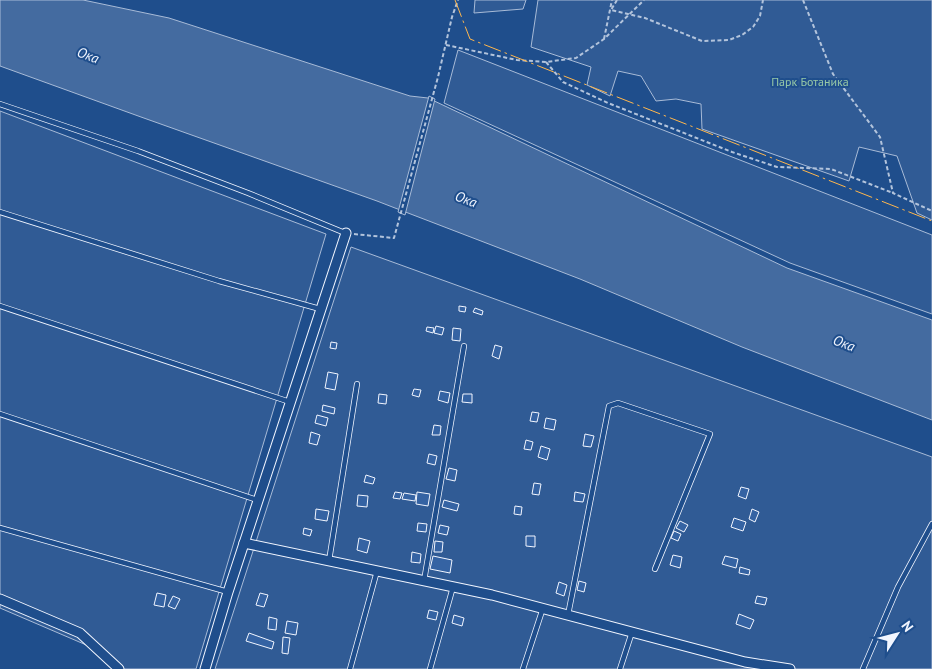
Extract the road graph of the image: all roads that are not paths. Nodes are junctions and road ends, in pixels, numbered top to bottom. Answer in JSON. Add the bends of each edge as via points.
{"nodes":[{"id":1,"x":0,"y":104,"type":"edge"},
{"id":2,"x":0,"y":212,"type":"edge"},
{"id":3,"x":346,"y":233,"type":"joint"},
{"id":4,"x":0,"y":306,"type":"edge"},
{"id":5,"x":320,"y":309,"type":"junction"},
{"id":6,"x":464,"y":346,"type":"dead end"},
{"id":7,"x":357,"y":384,"type":"dead end"},
{"id":8,"x":290,"y":402,"type":"junction"},
{"id":9,"x":0,"y":414,"type":"edge"},
{"id":10,"x":258,"y":500,"type":"junction"},
{"id":11,"x":932,"y":524,"type":"edge"},
{"id":12,"x":0,"y":528,"type":"edge"},
{"id":13,"x":244,"y":543,"type":"junction"},
{"id":14,"x":329,"y":561,"type":"junction"},
{"id":15,"x":655,"y":568,"type":"dead end"},
{"id":16,"x":377,"y":571,"type":"junction"},
{"id":17,"x":424,"y":581,"type":"junction"},
{"id":18,"x":453,"y":587,"type":"junction"},
{"id":19,"x":228,"y":592,"type":"junction"},
{"id":20,"x":0,"y":599,"type":"edge"},
{"id":21,"x":543,"y":608,"type":"junction"},
{"id":22,"x":568,"y":615,"type":"junction"},
{"id":23,"x":632,"y":632,"type":"junction"},
{"id":24,"x":120,"y":669,"type":"edge"},
{"id":25,"x":205,"y":669,"type":"edge"},
{"id":26,"x":350,"y":669,"type":"edge"},
{"id":27,"x":430,"y":669,"type":"edge"},
{"id":28,"x":523,"y":669,"type":"edge"},
{"id":29,"x":620,"y":669,"type":"edge"},
{"id":30,"x":790,"y":669,"type":"edge"},
{"id":31,"x":863,"y":669,"type":"edge"}],
"edges":[{"from":1,"to":3,"type":"lane","via":[[138,151]]},
{"from":2,"to":5,"type":"lane","via":[[219,281]]},
{"from":3,"to":5,"type":"street"},
{"from":4,"to":8,"type":"lane"},
{"from":5,"to":8,"type":"street"},
{"from":6,"to":17,"type":"lane"},
{"from":7,"to":14,"type":"lane"},
{"from":8,"to":10,"type":"street"},
{"from":9,"to":10,"type":"lane"},
{"from":10,"to":13,"type":"street"},
{"from":11,"to":31,"type":"lane","via":[[898,588]]},
{"from":12,"to":19,"type":"lane"},
{"from":13,"to":14,"type":"street"},
{"from":13,"to":19,"type":"street"},
{"from":14,"to":16,"type":"street"},
{"from":15,"to":22,"type":"lane","via":[[710,434],[618,403],[609,406]]},
{"from":16,"to":17,"type":"street"},
{"from":16,"to":26,"type":"lane"},
{"from":17,"to":18,"type":"street"},
{"from":18,"to":21,"type":"street"},
{"from":18,"to":27,"type":"lane"},
{"from":19,"to":25,"type":"street"},
{"from":20,"to":24,"type":"street","via":[[80,632]]},
{"from":21,"to":22,"type":"street"},
{"from":21,"to":28,"type":"lane"},
{"from":22,"to":23,"type":"street"},
{"from":23,"to":29,"type":"lane"},
{"from":23,"to":30,"type":"street","via":[[745,662]]}]}
